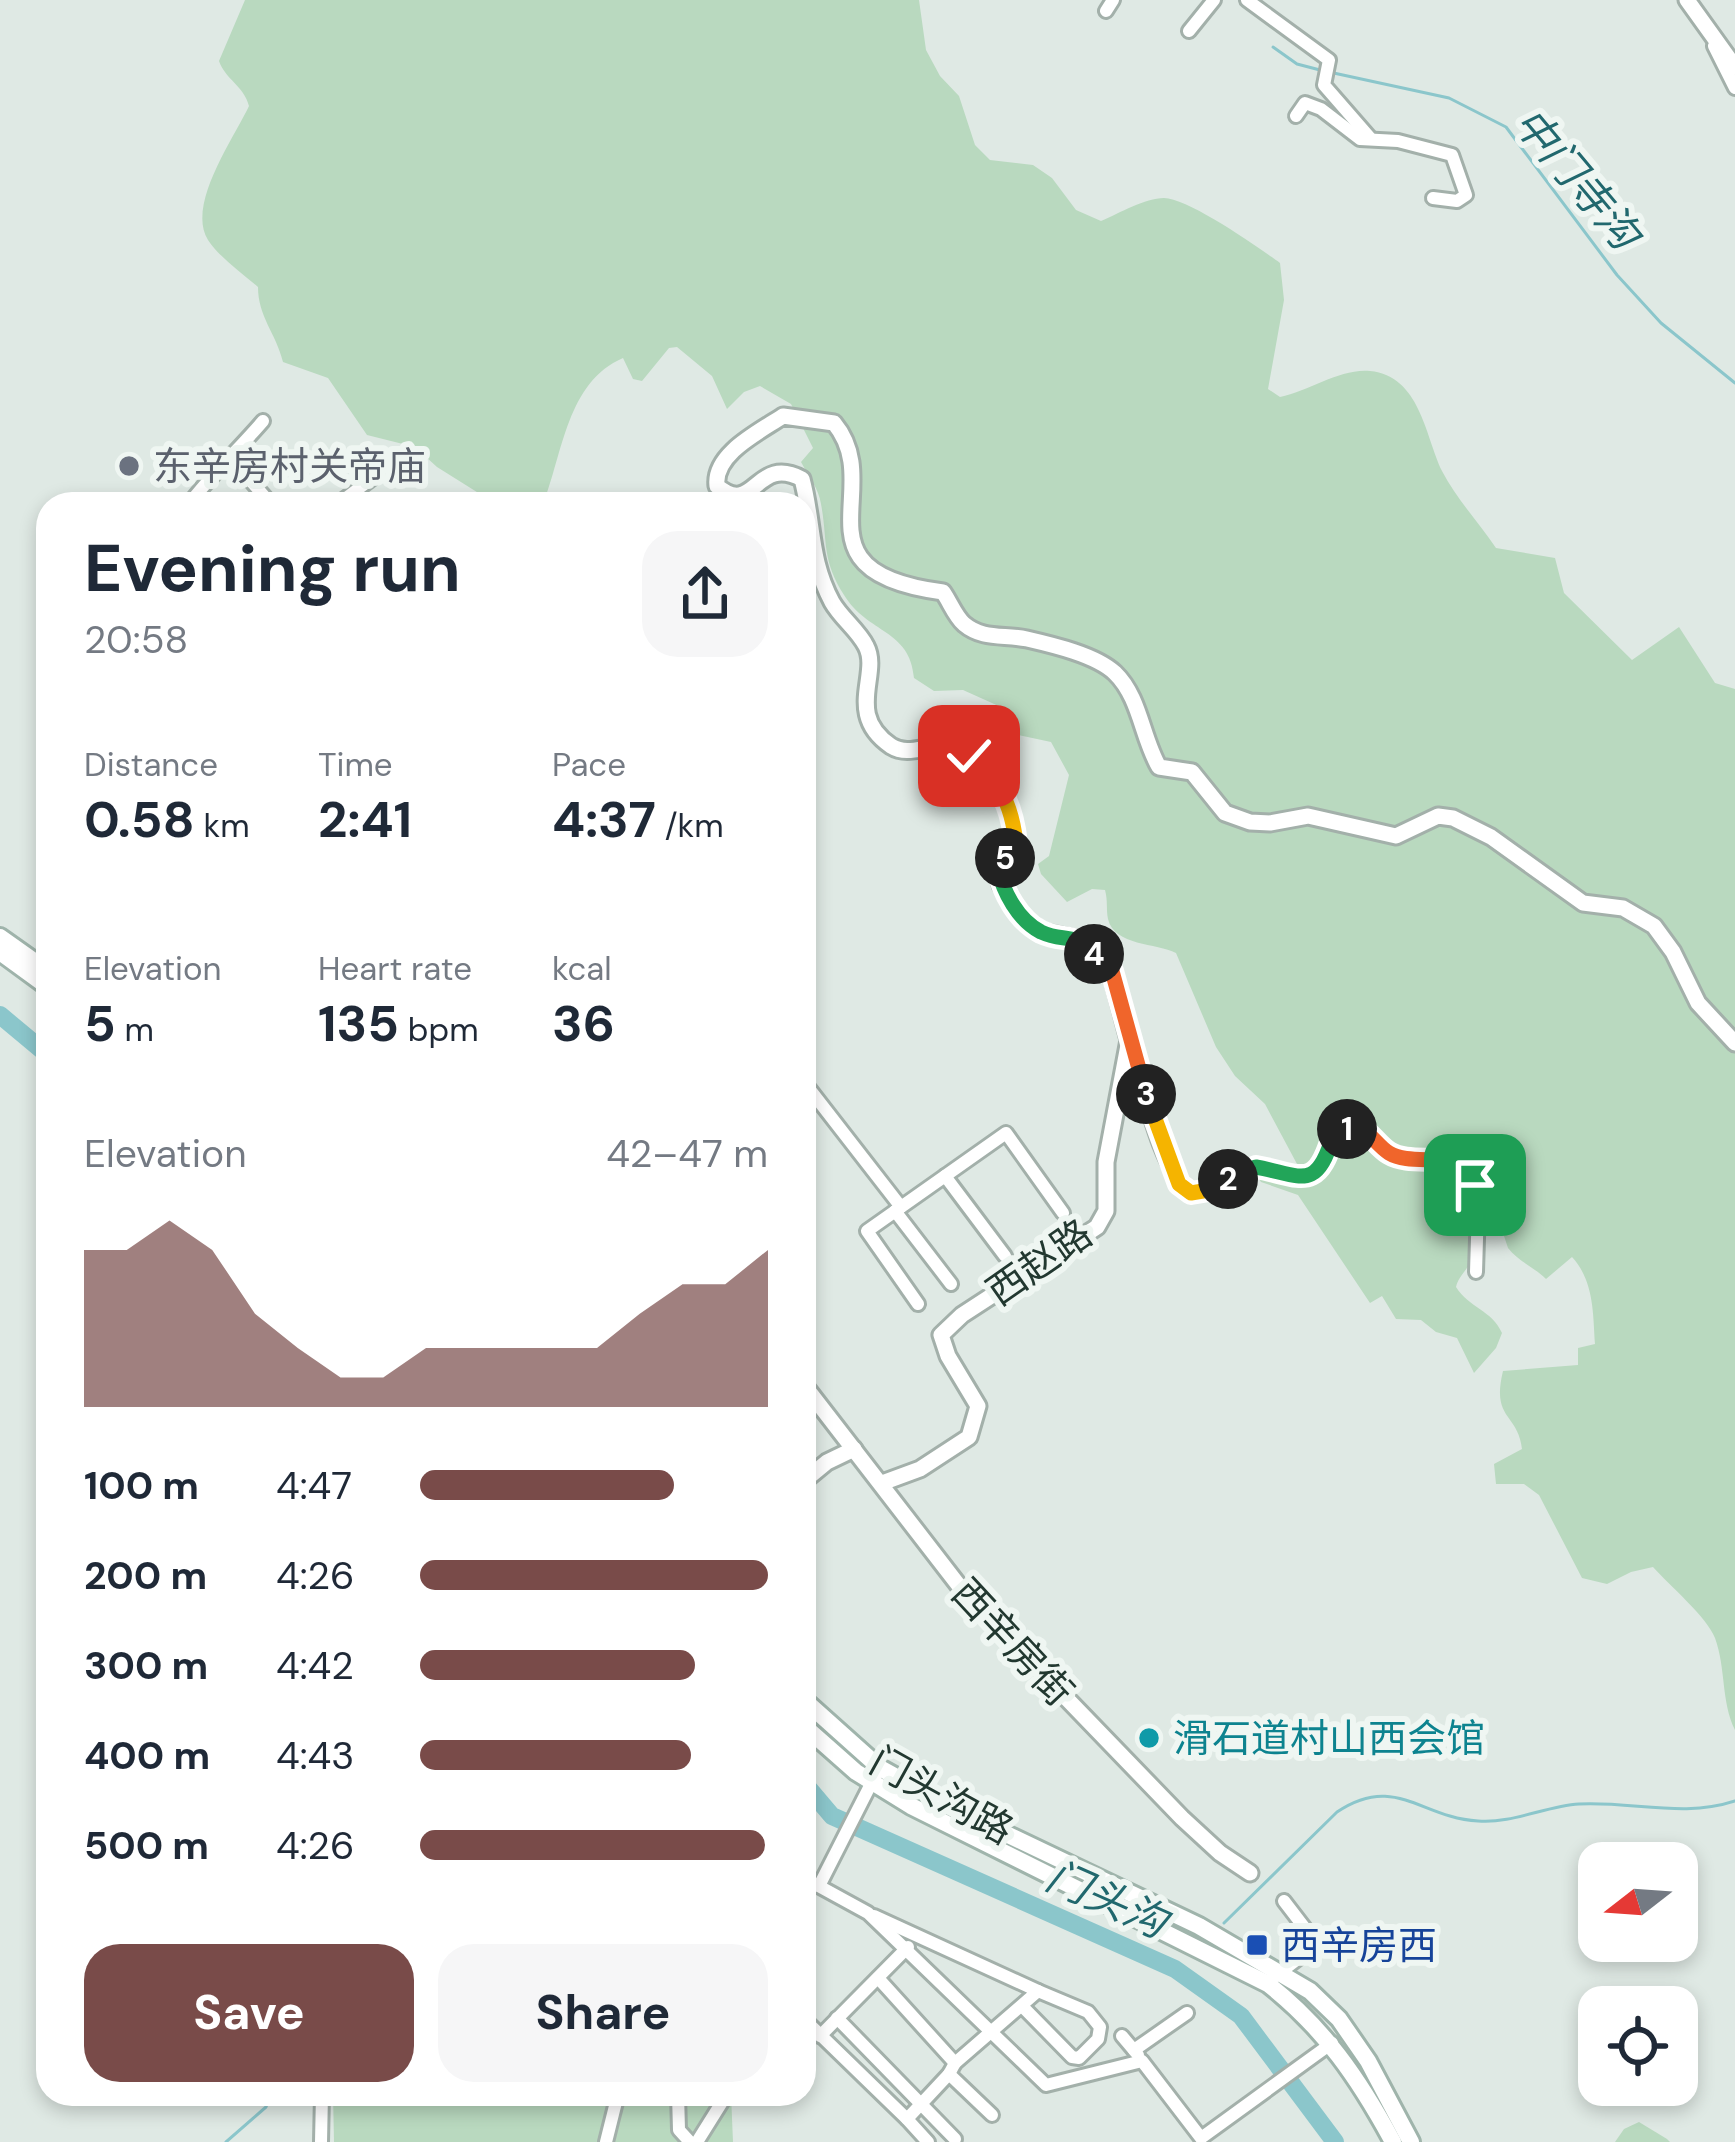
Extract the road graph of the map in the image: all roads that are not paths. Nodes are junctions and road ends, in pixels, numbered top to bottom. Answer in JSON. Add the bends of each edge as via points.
{"nodes":[{"id":1,"x":1214,"y":0,"type":"edge"},
{"id":2,"x":1246,"y":0,"type":"edge"},
{"id":3,"x":1688,"y":0,"type":"edge"},
{"id":4,"x":1703,"y":23,"type":"junction"},
{"id":5,"x":1189,"y":31,"type":"dead end"},
{"id":6,"x":1735,"y":67,"type":"edge"},
{"id":7,"x":1735,"y":88,"type":"edge"},
{"id":8,"x":1296,"y":116,"type":"dead end"},
{"id":9,"x":1371,"y":139,"type":"junction"},
{"id":10,"x":1433,"y":198,"type":"dead end"},
{"id":11,"x":263,"y":421,"type":"dead end"},
{"id":12,"x":231,"y":458,"type":"junction"},
{"id":13,"x":378,"y":475,"type":"dead end"},
{"id":14,"x":198,"y":492,"type":"edge"},
{"id":15,"x":261,"y":492,"type":"edge"},
{"id":16,"x":355,"y":492,"type":"edge"},
{"id":17,"x":724,"y":492,"type":"edge"},
{"id":18,"x":746,"y":492,"type":"edge"},
{"id":19,"x":805,"y":492,"type":"edge"},
{"id":20,"x":816,"y":564,"type":"edge"},
{"id":21,"x":0,"y":937,"type":"edge"},
{"id":22,"x":0,"y":952,"type":"edge"},
{"id":23,"x":36,"y":962,"type":"edge"},
{"id":24,"x":36,"y":978,"type":"edge"},
{"id":25,"x":1129,"y":1040,"type":"junction"},
{"id":26,"x":1735,"y":1043,"type":"edge"},
{"id":27,"x":816,"y":1098,"type":"edge"},
{"id":28,"x":945,"y":1176,"type":"junction"},
{"id":29,"x":898,"y":1209,"type":"junction"},
{"id":30,"x":1063,"y":1213,"type":"dead end"},
{"id":31,"x":1005,"y":1256,"type":"dead end"},
{"id":32,"x":1476,"y":1272,"type":"dead end"},
{"id":33,"x":951,"y":1284,"type":"dead end"},
{"id":34,"x":918,"y":1304,"type":"dead end"},
{"id":35,"x":816,"y":1400,"type":"edge"},
{"id":36,"x":854,"y":1449,"type":"junction"},
{"id":37,"x":816,"y":1471,"type":"edge"},
{"id":38,"x":881,"y":1483,"type":"junction"},
{"id":39,"x":816,"y":1712,"type":"edge"},
{"id":40,"x":816,"y":1734,"type":"edge"},
{"id":41,"x":876,"y":1775,"type":"junction"},
{"id":42,"x":1250,"y":1873,"type":"dead end"},
{"id":43,"x":816,"y":1884,"type":"edge"},
{"id":44,"x":819,"y":1886,"type":"junction"},
{"id":45,"x":1284,"y":1901,"type":"dead end"},
{"id":46,"x":868,"y":1913,"type":"junction"},
{"id":47,"x":918,"y":1936,"type":"junction"},
{"id":48,"x":904,"y":1951,"type":"junction"},
{"id":49,"x":878,"y":1978,"type":"junction"},
{"id":50,"x":1274,"y":1978,"type":"junction"},
{"id":51,"x":1038,"y":1991,"type":"junction"},
{"id":52,"x":1022,"y":2006,"type":"junction"},
{"id":53,"x":1187,"y":2013,"type":"dead end"},
{"id":54,"x":837,"y":2018,"type":"junction"},
{"id":55,"x":816,"y":2032,"type":"edge"},
{"id":56,"x":992,"y":2034,"type":"junction"},
{"id":57,"x":820,"y":2036,"type":"junction"},
{"id":58,"x":1122,"y":2036,"type":"dead end"},
{"id":59,"x":1332,"y":2043,"type":"junction"},
{"id":60,"x":1138,"y":2056,"type":"junction"},
{"id":61,"x":952,"y":2069,"type":"junction"},
{"id":62,"x":922,"y":2103,"type":"junction"},
{"id":63,"x":322,"y":2106,"type":"edge"},
{"id":64,"x":615,"y":2106,"type":"edge"},
{"id":65,"x":678,"y":2106,"type":"edge"},
{"id":66,"x":718,"y":2106,"type":"edge"},
{"id":67,"x":992,"y":2115,"type":"dead end"},
{"id":68,"x":907,"y":2120,"type":"junction"},
{"id":69,"x":955,"y":2139,"type":"dead end"},
{"id":70,"x":1202,"y":2140,"type":"edge"},
{"id":71,"x":321,"y":2142,"type":"edge"},
{"id":72,"x":606,"y":2142,"type":"edge"},
{"id":73,"x":693,"y":2142,"type":"edge"},
{"id":74,"x":928,"y":2142,"type":"edge"},
{"id":75,"x":1393,"y":2142,"type":"edge"},
{"id":76,"x":1412,"y":2142,"type":"edge"}],
"edges":[{"from":1,"to":5,"type":"street"},
{"from":2,"to":9,"type":"street","via":[[1329,60],[1324,85]]},
{"from":3,"to":4,"type":"street"},
{"from":4,"to":6,"type":"street"},
{"from":4,"to":7,"type":"street"},
{"from":8,"to":9,"type":"street","via":[[1306,103]]},
{"from":9,"to":10,"type":"street","via":[[1452,155],[1466,195]]},
{"from":11,"to":12,"type":"street"},
{"from":12,"to":14,"type":"street"},
{"from":12,"to":15,"type":"street"},
{"from":13,"to":16,"type":"street"},
{"from":17,"to":26,"type":"street","name":"西赵路","via":[[715,474],[724,459],[783,416],[834,423],[847,439],[851,533],[880,578],[943,592],[960,621],[982,635],[1026,639],[1103,663],[1119,676],[1160,767],[1192,772],[1225,813],[1270,824],[1308,816],[1396,836],[1421,821],[1453,818],[1583,903],[1623,908],[1654,926],[1698,1003]]},
{"from":18,"to":19,"type":"street","name":"西赵路","via":[[786,471],[802,479]]},
{"from":20,"to":25,"type":"street","name":"西赵路","via":[[834,606],[867,647],[867,714],[888,744],[905,752],[943,746],[969,756],[994,780],[1012,810],[1016,843],[998,868],[1001,884],[1021,916],[1042,932],[1080,940],[1112,971]]},
{"from":21,"to":23,"type":"main road"},
{"from":22,"to":24,"type":"main road"},
{"from":25,"to":32,"type":"street","via":[[1168,1164],[1191,1193],[1256,1167],[1310,1177],[1333,1136],[1360,1127],[1390,1154],[1457,1163],[1473,1176]]},
{"from":25,"to":38,"type":"street","name":"西赵路","via":[[1106,1162],[1106,1211],[1097,1227],[941,1336],[978,1406],[968,1437]]},
{"from":27,"to":29,"type":"street"},
{"from":28,"to":29,"type":"street"},
{"from":28,"to":30,"type":"street","via":[[1006,1133]]},
{"from":28,"to":31,"type":"street"},
{"from":29,"to":33,"type":"street"},
{"from":29,"to":34,"type":"street","via":[[867,1231]]},
{"from":35,"to":36,"type":"street","name":"西辛房街"},
{"from":36,"to":37,"type":"street"},
{"from":36,"to":38,"type":"street","name":"西辛房街"},
{"from":38,"to":42,"type":"street","name":"西辛房街","via":[[994,1626],[1182,1818]]},
{"from":39,"to":41,"type":"main road","name":"门头沟路"},
{"from":40,"to":41,"type":"main road","name":"门头沟路"},
{"from":41,"to":44,"type":"street"},
{"from":41,"to":50,"type":"main road","name":"门头沟路","via":[[1199,1926]]},
{"from":43,"to":44,"type":"street"},
{"from":44,"to":46,"type":"street"},
{"from":45,"to":50,"type":"street","via":[[1317,1944]]},
{"from":46,"to":47,"type":"street"},
{"from":46,"to":48,"type":"street"},
{"from":47,"to":48,"type":"street"},
{"from":47,"to":51,"type":"street"},
{"from":48,"to":49,"type":"street"},
{"from":48,"to":56,"type":"street"},
{"from":49,"to":54,"type":"street"},
{"from":49,"to":61,"type":"street"},
{"from":50,"to":59,"type":"main road","name":"门头沟路"},
{"from":50,"to":76,"type":"main road","name":"门头沟路","via":[[1310,1990],[1339,2019]]},
{"from":51,"to":52,"type":"street"},
{"from":51,"to":52,"type":"street","via":[[1096,2020],[1098,2039],[1086,2052],[1072,2057]]},
{"from":52,"to":56,"type":"street"},
{"from":53,"to":60,"type":"street"},
{"from":54,"to":57,"type":"street"},
{"from":54,"to":62,"type":"street"},
{"from":55,"to":57,"type":"street"},
{"from":56,"to":60,"type":"street","via":[[1046,2085]]},
{"from":56,"to":61,"type":"street"},
{"from":57,"to":68,"type":"street"},
{"from":58,"to":60,"type":"street"},
{"from":59,"to":70,"type":"street"},
{"from":59,"to":75,"type":"main road","name":"门头沟路"},
{"from":60,"to":70,"type":"street"},
{"from":61,"to":62,"type":"street"},
{"from":61,"to":67,"type":"street"},
{"from":62,"to":68,"type":"street"},
{"from":62,"to":69,"type":"street"},
{"from":63,"to":71,"type":"street"},
{"from":64,"to":72,"type":"street"},
{"from":65,"to":73,"type":"street","via":[[679,2130]]},
{"from":66,"to":73,"type":"street"},
{"from":68,"to":74,"type":"street"}]}
